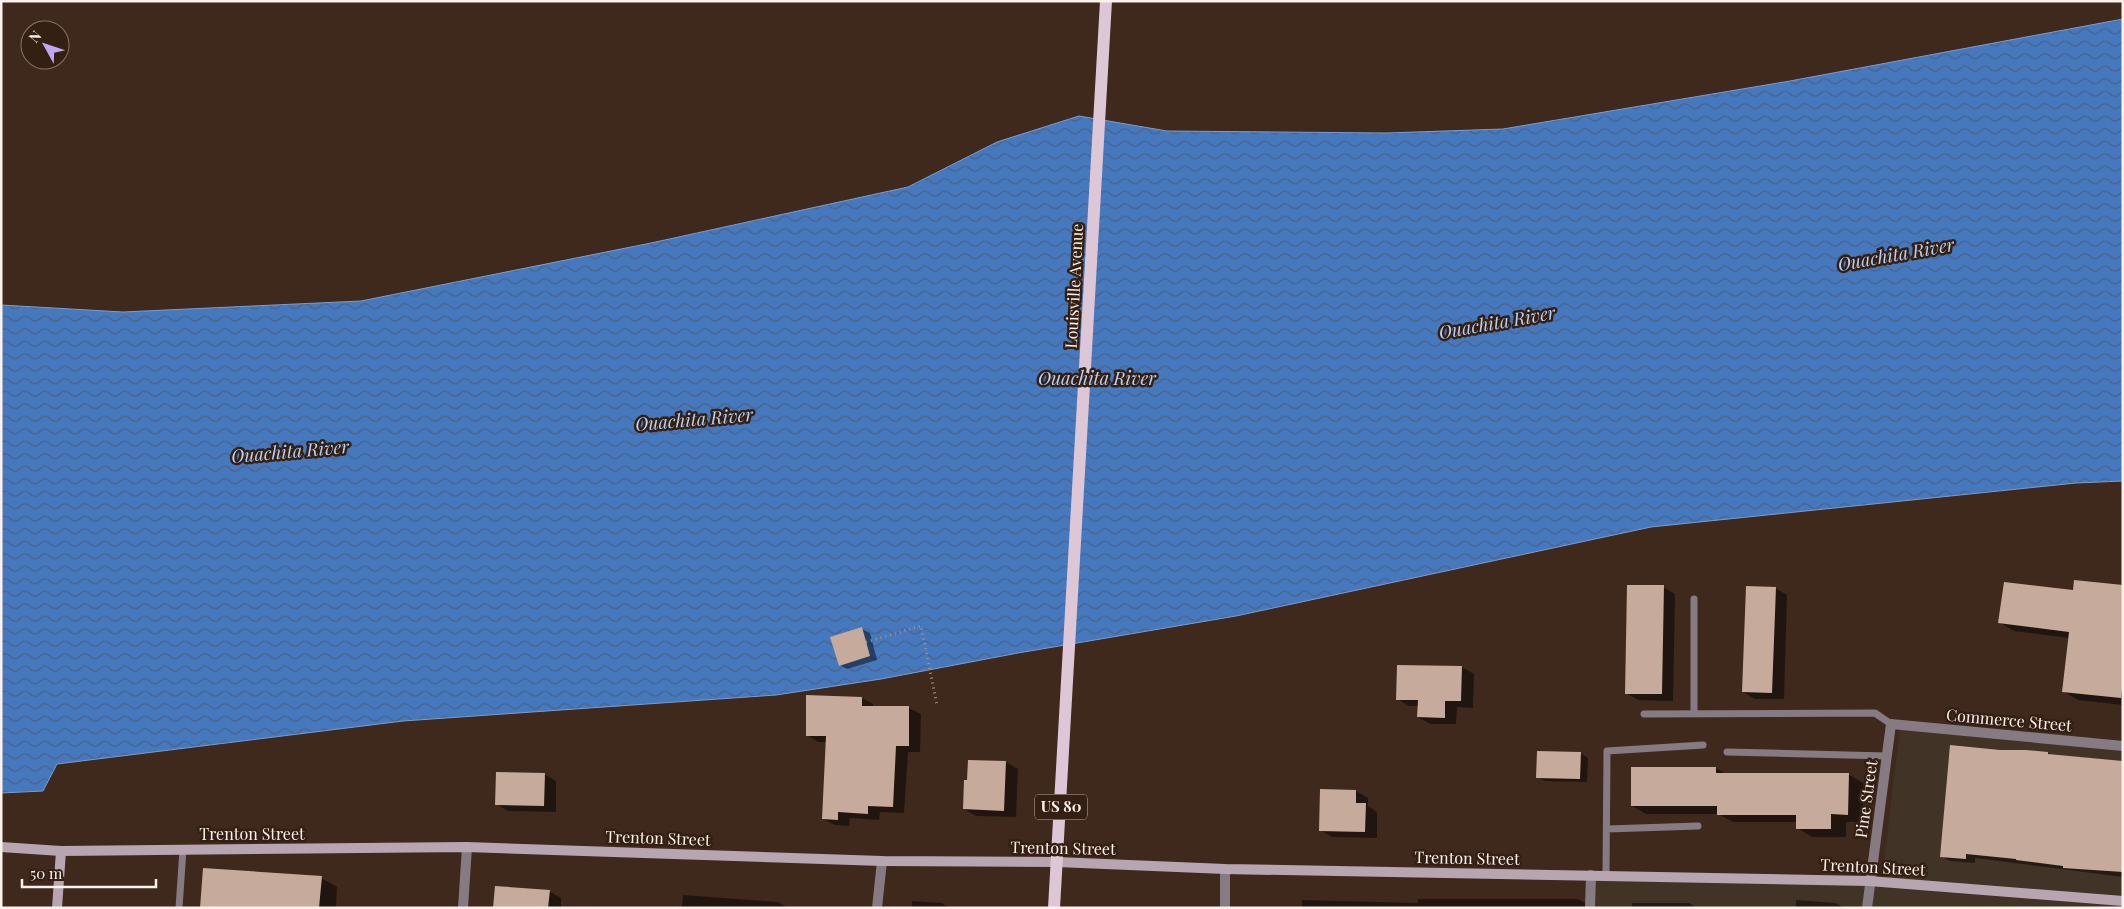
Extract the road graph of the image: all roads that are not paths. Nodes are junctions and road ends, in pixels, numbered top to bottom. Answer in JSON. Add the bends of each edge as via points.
{"nodes":[{"id":1,"x":1106,"y":1,"type":"edge"},
{"id":2,"x":1694,"y":600,"type":"dead end"},
{"id":3,"x":1644,"y":714,"type":"dead end"},
{"id":4,"x":1694,"y":714,"type":"junction"},
{"id":5,"x":1892,"y":724,"type":"junction"},
{"id":6,"x":1703,"y":746,"type":"dead end"},
{"id":7,"x":2123,"y":746,"type":"edge"},
{"id":8,"x":1728,"y":752,"type":"dead end"},
{"id":9,"x":1887,"y":756,"type":"junction"},
{"id":10,"x":1698,"y":826,"type":"dead end"},
{"id":11,"x":1607,"y":829,"type":"junction"},
{"id":12,"x":1,"y":847,"type":"edge"},
{"id":13,"x":467,"y":847,"type":"junction"},
{"id":14,"x":183,"y":850,"type":"junction"},
{"id":15,"x":61,"y":851,"type":"junction"},
{"id":16,"x":882,"y":861,"type":"junction"},
{"id":17,"x":1057,"y":862,"type":"junction"},
{"id":18,"x":1225,"y":869,"type":"junction"},
{"id":19,"x":1591,"y":875,"type":"junction"},
{"id":20,"x":1606,"y":875,"type":"junction"},
{"id":21,"x":1870,"y":880,"type":"junction"},
{"id":22,"x":2123,"y":901,"type":"edge"},
{"id":23,"x":57,"y":908,"type":"edge"},
{"id":24,"x":179,"y":908,"type":"edge"},
{"id":25,"x":463,"y":908,"type":"edge"},
{"id":26,"x":877,"y":908,"type":"edge"},
{"id":27,"x":1054,"y":908,"type":"edge"},
{"id":28,"x":1225,"y":908,"type":"edge"},
{"id":29,"x":1590,"y":908,"type":"edge"},
{"id":30,"x":1867,"y":908,"type":"edge"}],
"edges":[{"from":1,"to":17,"type":"main road","name":"Louisville Avenue","number":"US 80"},
{"from":2,"to":4,"type":"lane"},
{"from":3,"to":4,"type":"lane"},
{"from":4,"to":5,"type":"lane","via":[[1875,713]]},
{"from":5,"to":7,"type":"street","name":"Commerce Street"},
{"from":5,"to":9,"type":"street","name":"Pine Street"},
{"from":6,"to":11,"type":"lane","via":[[1607,751]]},
{"from":8,"to":9,"type":"lane"},
{"from":9,"to":21,"type":"street","name":"Pine Street"},
{"from":10,"to":11,"type":"lane"},
{"from":11,"to":20,"type":"lane"},
{"from":12,"to":15,"type":"street","name":"Trenton Street"},
{"from":13,"to":14,"type":"street","name":"Trenton Street"},
{"from":13,"to":16,"type":"street","name":"Trenton Street"},
{"from":13,"to":25,"type":"street"},
{"from":14,"to":15,"type":"street","name":"Trenton Street"},
{"from":14,"to":24,"type":"lane"},
{"from":15,"to":23,"type":"street"},
{"from":16,"to":17,"type":"street","name":"Trenton Street"},
{"from":16,"to":26,"type":"street"},
{"from":17,"to":18,"type":"street","name":"Trenton Street"},
{"from":17,"to":27,"type":"main road","number":"US 80"},
{"from":18,"to":19,"type":"street","name":"Trenton Street"},
{"from":18,"to":28,"type":"street"},
{"from":19,"to":20,"type":"street","name":"Trenton Street"},
{"from":19,"to":29,"type":"street"},
{"from":20,"to":21,"type":"street","name":"Trenton Street"},
{"from":21,"to":22,"type":"street","name":"Trenton Street"},
{"from":21,"to":30,"type":"street","name":"Pine Street"}]}
